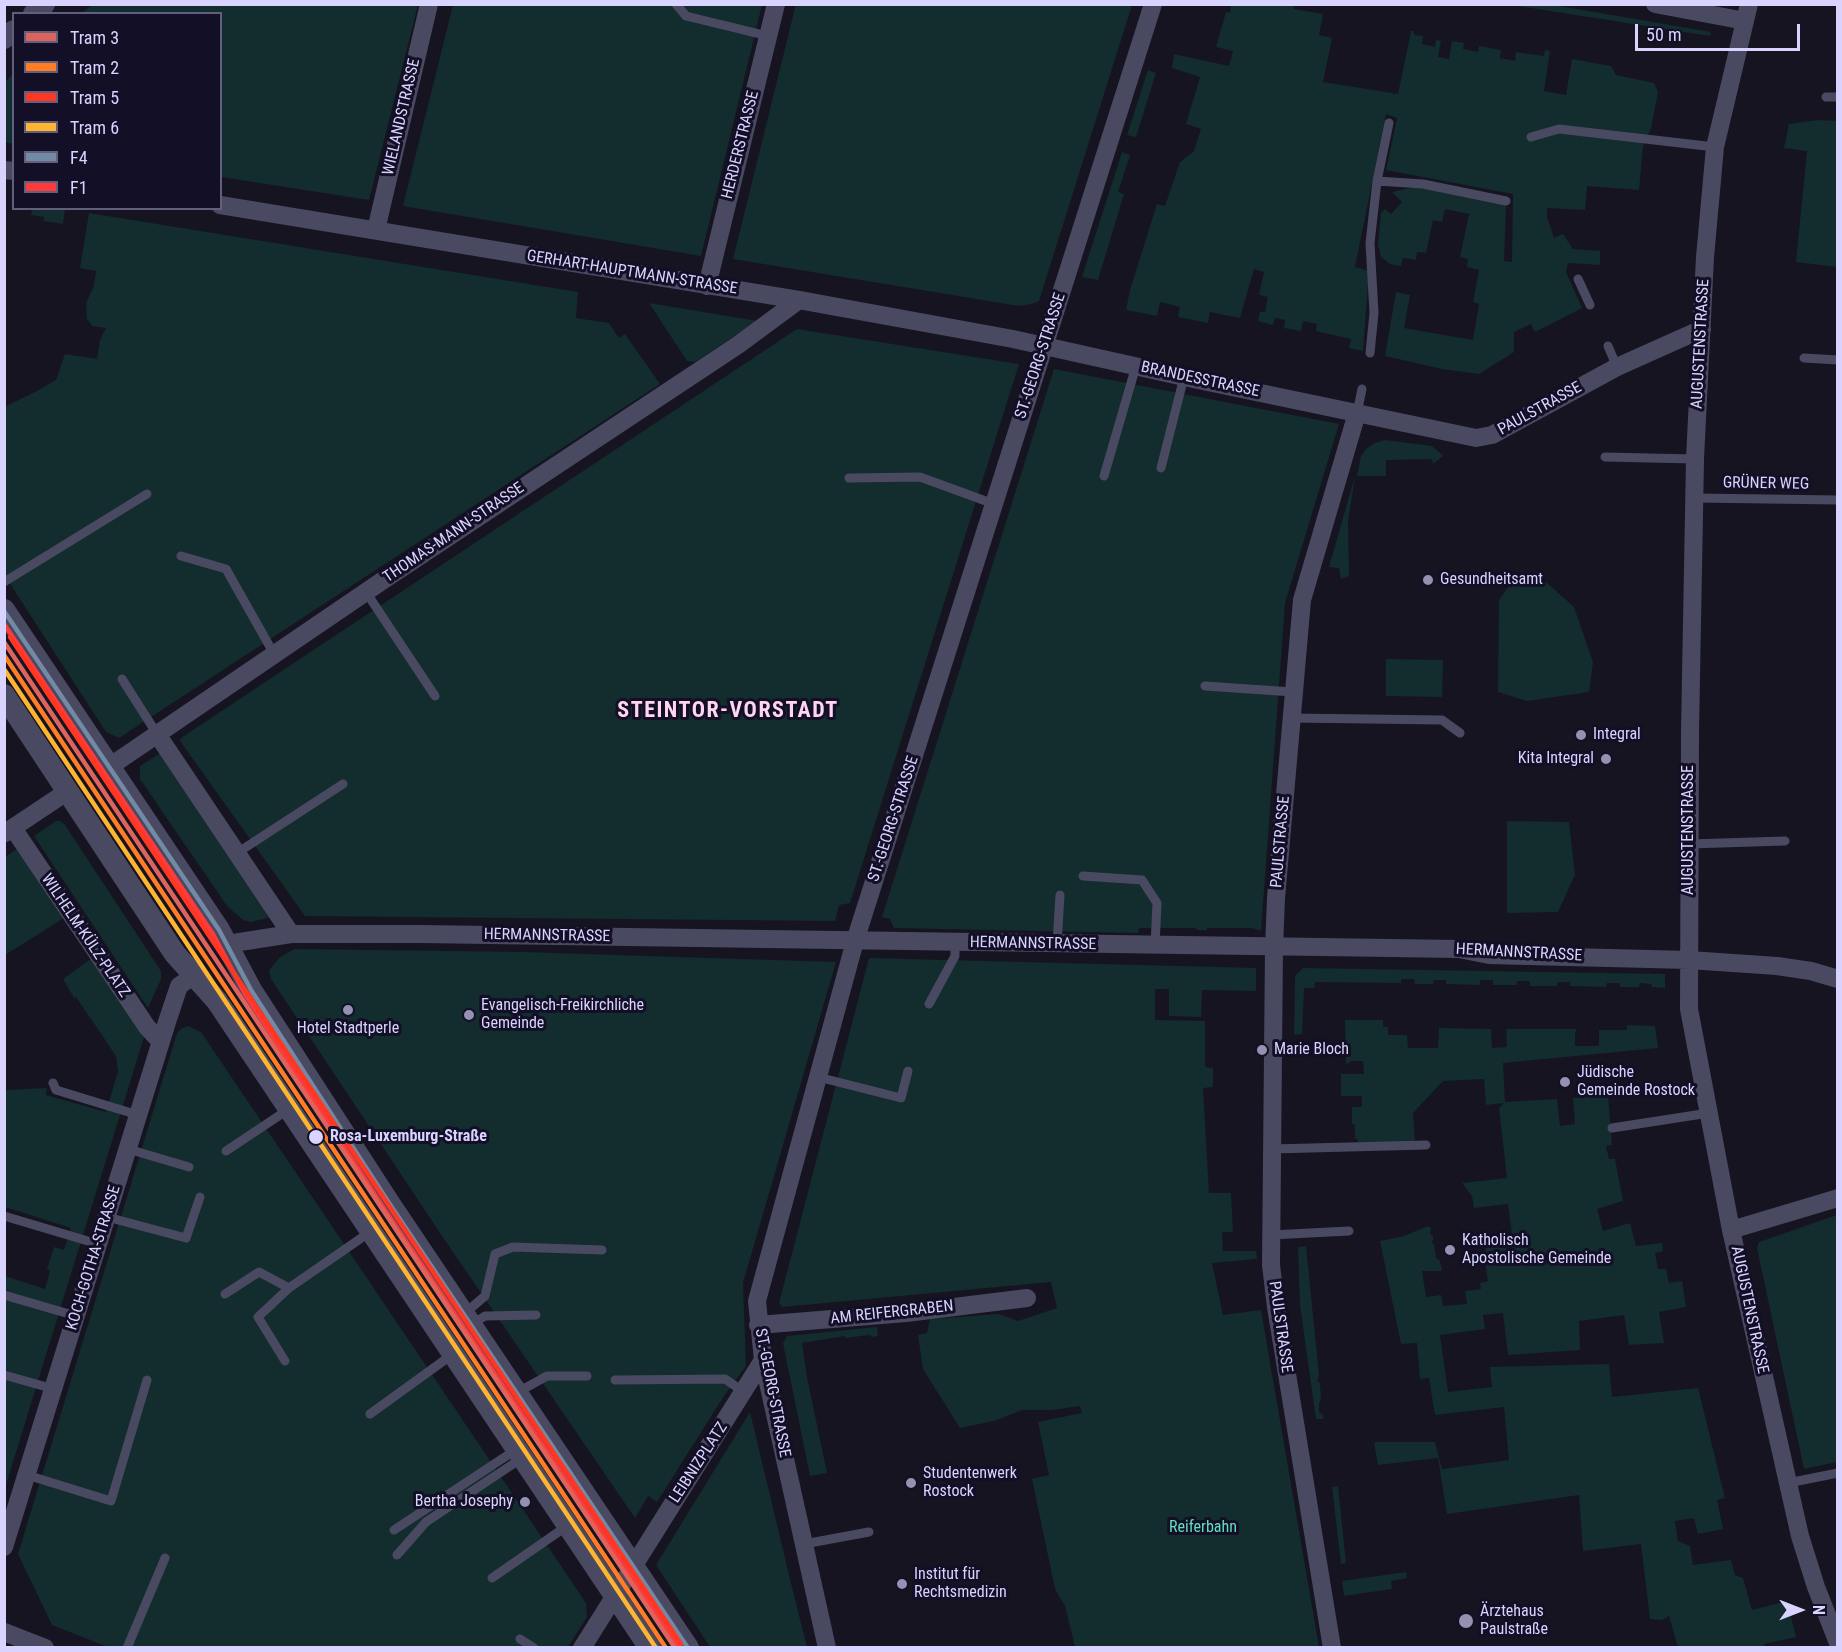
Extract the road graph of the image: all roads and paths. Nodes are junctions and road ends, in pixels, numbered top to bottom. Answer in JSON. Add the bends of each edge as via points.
{"nodes":[{"id":1,"x":429,"y":4,"type":"edge"},
{"id":2,"x":676,"y":4,"type":"edge"},
{"id":3,"x":776,"y":4,"type":"edge"},
{"id":4,"x":1153,"y":4,"type":"edge"},
{"id":5,"x":1655,"y":4,"type":"edge"},
{"id":6,"x":1747,"y":13,"type":"edge"},
{"id":7,"x":768,"y":36,"type":"junction"},
{"id":8,"x":1826,"y":97,"type":"dead end"},
{"id":9,"x":1838,"y":97,"type":"edge"},
{"id":10,"x":1389,"y":123,"type":"dead end"},
{"id":11,"x":1531,"y":137,"type":"dead end"},
{"id":12,"x":1715,"y":147,"type":"junction"},
{"id":13,"x":1377,"y":181,"type":"junction"},
{"id":14,"x":1506,"y":201,"type":"dead end"},
{"id":15,"x":222,"y":205,"type":"edge"},
{"id":16,"x":376,"y":230,"type":"junction"},
{"id":17,"x":1578,"y":279,"type":"dead end"},
{"id":18,"x":707,"y":286,"type":"junction"},
{"id":19,"x":799,"y":300,"type":"junction"},
{"id":20,"x":1590,"y":305,"type":"dead end"},
{"id":21,"x":1702,"y":329,"type":"junction"},
{"id":22,"x":1043,"y":345,"type":"junction"},
{"id":23,"x":1608,"y":346,"type":"dead end"},
{"id":24,"x":1370,"y":352,"type":"dead end"},
{"id":25,"x":1804,"y":358,"type":"dead end"},
{"id":26,"x":1838,"y":360,"type":"edge"},
{"id":27,"x":1136,"y":366,"type":"junction"},
{"id":28,"x":1617,"y":367,"type":"junction"},
{"id":29,"x":1184,"y":377,"type":"junction"},
{"id":30,"x":1362,"y":389,"type":"dead end"},
{"id":31,"x":1358,"y":413,"type":"junction"},
{"id":32,"x":1605,"y":457,"type":"dead end"},
{"id":33,"x":1695,"y":459,"type":"junction"},
{"id":34,"x":1161,"y":468,"type":"dead end"},
{"id":35,"x":1104,"y":476,"type":"dead end"},
{"id":36,"x":849,"y":478,"type":"dead end"},
{"id":37,"x":147,"y":494,"type":"dead end"},
{"id":38,"x":1695,"y":498,"type":"junction"},
{"id":39,"x":1838,"y":500,"type":"edge"},
{"id":40,"x":993,"y":504,"type":"junction"},
{"id":41,"x":181,"y":556,"type":"dead end"},
{"id":42,"x":4,"y":582,"type":"edge"},
{"id":43,"x":366,"y":592,"type":"junction"},
{"id":44,"x":4,"y":610,"type":"edge"},
{"id":45,"x":274,"y":654,"type":"junction"},
{"id":46,"x":122,"y":679,"type":"dead end"},
{"id":47,"x":1205,"y":686,"type":"dead end"},
{"id":48,"x":1293,"y":692,"type":"junction"},
{"id":49,"x":4,"y":695,"type":"edge"},
{"id":50,"x":435,"y":696,"type":"dead end"},
{"id":51,"x":1291,"y":718,"type":"junction"},
{"id":52,"x":1460,"y":733,"type":"dead end"},
{"id":53,"x":157,"y":734,"type":"junction"},
{"id":54,"x":109,"y":767,"type":"junction"},
{"id":55,"x":344,"y":784,"type":"dead end"},
{"id":56,"x":68,"y":791,"type":"junction"},
{"id":57,"x":9,"y":830,"type":"edge"},
{"id":58,"x":1785,"y":841,"type":"dead end"},
{"id":59,"x":1689,"y":844,"type":"junction"},
{"id":60,"x":237,"y":853,"type":"junction"},
{"id":61,"x":1083,"y":876,"type":"dead end"},
{"id":62,"x":1060,"y":895,"type":"dead end"},
{"id":63,"x":291,"y":934,"type":"junction"},
{"id":64,"x":855,"y":941,"type":"junction"},
{"id":65,"x":955,"y":943,"type":"junction"},
{"id":66,"x":227,"y":944,"type":"junction"},
{"id":67,"x":1057,"y":944,"type":"junction"},
{"id":68,"x":1155,"y":946,"type":"junction"},
{"id":69,"x":1274,"y":948,"type":"junction"},
{"id":70,"x":1689,"y":960,"type":"junction"},
{"id":71,"x":194,"y":975,"type":"junction"},
{"id":72,"x":1838,"y":979,"type":"edge"},
{"id":73,"x":929,"y":1004,"type":"dead end"},
{"id":74,"x":161,"y":1042,"type":"junction"},
{"id":75,"x":908,"y":1071,"type":"dead end"},
{"id":76,"x":818,"y":1077,"type":"junction"},
{"id":77,"x":53,"y":1083,"type":"dead end"},
{"id":78,"x":289,"y":1109,"type":"junction"},
{"id":79,"x":1709,"y":1113,"type":"junction"},
{"id":80,"x":138,"y":1115,"type":"junction"},
{"id":81,"x":1612,"y":1128,"type":"dead end"},
{"id":82,"x":1426,"y":1145,"type":"dead end"},
{"id":83,"x":128,"y":1149,"type":"junction"},
{"id":84,"x":1272,"y":1149,"type":"junction"},
{"id":85,"x":226,"y":1152,"type":"dead end"},
{"id":86,"x":189,"y":1167,"type":"dead end"},
{"id":87,"x":200,"y":1197,"type":"dead end"},
{"id":88,"x":1838,"y":1198,"type":"edge"},
{"id":89,"x":4,"y":1216,"type":"edge"},
{"id":90,"x":107,"y":1217,"type":"junction"},
{"id":91,"x":1731,"y":1230,"type":"junction"},
{"id":92,"x":1349,"y":1231,"type":"dead end"},
{"id":93,"x":370,"y":1232,"type":"junction"},
{"id":94,"x":1271,"y":1236,"type":"junction"},
{"id":95,"x":98,"y":1244,"type":"junction"},
{"id":96,"x":602,"y":1250,"type":"dead end"},
{"id":97,"x":289,"y":1288,"type":"junction"},
{"id":98,"x":225,"y":1294,"type":"dead end"},
{"id":99,"x":4,"y":1295,"type":"edge"},
{"id":100,"x":1027,"y":1298,"type":"dead end"},
{"id":101,"x":536,"y":1315,"type":"dead end"},
{"id":102,"x":76,"y":1316,"type":"junction"},
{"id":103,"x":467,"y":1319,"type":"junction"},
{"id":104,"x":758,"y":1325,"type":"junction"},
{"id":105,"x":453,"y":1354,"type":"junction"},
{"id":106,"x":285,"y":1360,"type":"dead end"},
{"id":107,"x":763,"y":1360,"type":"junction"},
{"id":108,"x":4,"y":1375,"type":"edge"},
{"id":109,"x":587,"y":1376,"type":"dead end"},
{"id":110,"x":147,"y":1380,"type":"dead end"},
{"id":111,"x":615,"y":1380,"type":"dead end"},
{"id":112,"x":54,"y":1389,"type":"junction"},
{"id":113,"x":744,"y":1392,"type":"junction"},
{"id":114,"x":517,"y":1393,"type":"junction"},
{"id":115,"x":370,"y":1414,"type":"dead end"},
{"id":116,"x":520,"y":1453,"type":"junction"},
{"id":117,"x":1838,"y":1473,"type":"edge"},
{"id":118,"x":27,"y":1475,"type":"junction"},
{"id":119,"x":1788,"y":1483,"type":"junction"},
{"id":120,"x":568,"y":1526,"type":"junction"},
{"id":121,"x":394,"y":1530,"type":"dead end"},
{"id":122,"x":869,"y":1532,"type":"dead end"},
{"id":123,"x":804,"y":1544,"type":"junction"},
{"id":124,"x":4,"y":1547,"type":"edge"},
{"id":125,"x":398,"y":1555,"type":"dead end"},
{"id":126,"x":165,"y":1558,"type":"dead end"},
{"id":127,"x":633,"y":1566,"type":"junction"},
{"id":128,"x":492,"y":1578,"type":"dead end"},
{"id":129,"x":615,"y":1594,"type":"junction"},
{"id":130,"x":4,"y":1632,"type":"edge"},
{"id":131,"x":520,"y":1639,"type":"dead end"},
{"id":132,"x":1838,"y":1642,"type":"edge"},
{"id":133,"x":45,"y":1647,"type":"edge"},
{"id":134,"x":127,"y":1647,"type":"edge"},
{"id":135,"x":534,"y":1647,"type":"edge"},
{"id":136,"x":582,"y":1647,"type":"edge"},
{"id":137,"x":650,"y":1647,"type":"edge"},
{"id":138,"x":688,"y":1647,"type":"edge"},
{"id":139,"x":827,"y":1647,"type":"edge"},
{"id":140,"x":1332,"y":1647,"type":"edge"}],
"edges":[{"from":1,"to":16,"type":"street","name":"WIELANDSTRASSE"},
{"from":2,"to":7,"type":"lane","via":[[686,16]]},
{"from":3,"to":7,"type":"street","name":"HERDERSTRASSE"},
{"from":4,"to":22,"type":"street","name":"ST.-GEORG-STRASSE"},
{"from":5,"to":6,"type":"street"},
{"from":6,"to":12,"type":"street","name":"AUGUSTENSTRASSE"},
{"from":7,"to":18,"type":"street","name":"HERDERSTRASSE"},
{"from":8,"to":9,"type":"lane"},
{"from":10,"to":13,"type":"lane"},
{"from":11,"to":12,"type":"lane","via":[[1559,129]]},
{"from":12,"to":21,"type":"street","name":"AUGUSTENSTRASSE"},
{"from":13,"to":14,"type":"lane","via":[[1423,184]]},
{"from":13,"to":24,"type":"lane","via":[[1370,243],[1374,314]]},
{"from":15,"to":16,"type":"street","name":"GERHART-HAUPTMANN-STRASSE"},
{"from":16,"to":18,"type":"street","name":"GERHART-HAUPTMANN-STRASSE"},
{"from":17,"to":20,"type":"lane"},
{"from":18,"to":19,"type":"street","name":"GERHART-HAUPTMANN-STRASSE"},
{"from":19,"to":22,"type":"street","name":"GERHART-HAUPTMANN-STRASSE"},
{"from":19,"to":43,"type":"street","name":"THOMAS-MANN-STRASSE","via":[[738,345]]},
{"from":21,"to":28,"type":"street","name":"PAULSTRASSE"},
{"from":21,"to":33,"type":"street","name":"AUGUSTENSTRASSE"},
{"from":22,"to":27,"type":"street","name":"BRANDESSTRASSE"},
{"from":22,"to":40,"type":"street","name":"ST.-GEORG-STRASSE"},
{"from":23,"to":28,"type":"lane"},
{"from":25,"to":26,"type":"lane"},
{"from":27,"to":29,"type":"street","name":"BRANDESSTRASSE"},
{"from":27,"to":35,"type":"lane"},
{"from":28,"to":31,"type":"street","name":"PAULSTRASSE","via":[[1492,435],[1476,438]]},
{"from":29,"to":31,"type":"street","name":"BRANDESSTRASSE"},
{"from":29,"to":34,"type":"lane"},
{"from":30,"to":31,"type":"lane"},
{"from":31,"to":48,"type":"street","name":"PAULSTRASSE","via":[[1302,600]]},
{"from":32,"to":33,"type":"lane"},
{"from":33,"to":38,"type":"street","name":"AUGUSTENSTRASSE"},
{"from":36,"to":40,"type":"lane","via":[[920,477]]},
{"from":37,"to":42,"type":"lane"},
{"from":38,"to":39,"type":"lane","name":"GRÜNER WEG"},
{"from":38,"to":59,"type":"street","name":"AUGUSTENSTRASSE"},
{"from":40,"to":64,"type":"street","name":"ST.-GEORG-STRASSE"},
{"from":41,"to":45,"type":"lane","via":[[226,569]]},
{"from":43,"to":45,"type":"street","name":"THOMAS-MANN-STRASSE"},
{"from":43,"to":50,"type":"lane"},
{"from":44,"to":54,"type":"street"},
{"from":45,"to":53,"type":"street","name":"THOMAS-MANN-STRASSE"},
{"from":46,"to":53,"type":"lane"},
{"from":47,"to":48,"type":"lane"},
{"from":48,"to":51,"type":"street","name":"PAULSTRASSE"},
{"from":49,"to":56,"type":"street"},
{"from":51,"to":52,"type":"lane","via":[[1442,720]]},
{"from":51,"to":69,"type":"street","name":"PAULSTRASSE"},
{"from":53,"to":54,"type":"street","name":"THOMAS-MANN-STRASSE"},
{"from":53,"to":60,"type":"street"},
{"from":54,"to":66,"type":"street"},
{"from":55,"to":60,"type":"lane"},
{"from":56,"to":57,"type":"street"},
{"from":56,"to":71,"type":"street","via":[[175,954]]},
{"from":57,"to":74,"type":"street","name":"WILHELM-KÜLZ-PLATZ"},
{"from":58,"to":59,"type":"lane"},
{"from":59,"to":70,"type":"street","name":"AUGUSTENSTRASSE"},
{"from":60,"to":63,"type":"street"},
{"from":61,"to":68,"type":"lane","via":[[1142,880],[1157,903]]},
{"from":62,"to":67,"type":"lane"},
{"from":63,"to":64,"type":"street","name":"HERMANNSTRASSE"},
{"from":63,"to":66,"type":"street","name":"HERMANNSTRASSE"},
{"from":64,"to":65,"type":"street","name":"HERMANNSTRASSE"},
{"from":64,"to":76,"type":"street","name":"ST.-GEORG-STRASSE"},
{"from":65,"to":67,"type":"street","name":"HERMANNSTRASSE"},
{"from":65,"to":73,"type":"lane","via":[[955,956]]},
{"from":66,"to":103,"type":"street","via":[[251,990]]},
{"from":67,"to":68,"type":"street","name":"HERMANNSTRASSE"},
{"from":68,"to":69,"type":"street","name":"HERMANNSTRASSE"},
{"from":69,"to":70,"type":"street","name":"HERMANNSTRASSE","via":[[1459,949],[1489,955]]},
{"from":69,"to":84,"type":"street","name":"PAULSTRASSE"},
{"from":70,"to":72,"type":"street","name":"HERMANNSTRASSE","via":[[1777,966]]},
{"from":70,"to":79,"type":"street","name":"AUGUSTENSTRASSE","via":[[1689,1009]]},
{"from":71,"to":74,"type":"street","name":"KOCH-GOTHA-STRASSE","via":[[179,986]]},
{"from":71,"to":78,"type":"street","via":[[216,999]]},
{"from":74,"to":80,"type":"street","name":"KOCH-GOTHA-STRASSE"},
{"from":75,"to":76,"type":"lane","via":[[901,1098]]},
{"from":76,"to":104,"type":"street","name":"ST.-GEORG-STRASSE","via":[[759,1292]]},
{"from":77,"to":80,"type":"lane","via":[[56,1090]]},
{"from":78,"to":85,"type":"lane"},
{"from":78,"to":93,"type":"street"},
{"from":79,"to":81,"type":"lane"},
{"from":79,"to":91,"type":"street","name":"AUGUSTENSTRASSE"},
{"from":80,"to":83,"type":"street","name":"KOCH-GOTHA-STRASSE"},
{"from":82,"to":84,"type":"lane"},
{"from":83,"to":86,"type":"lane"},
{"from":83,"to":90,"type":"street","name":"KOCH-GOTHA-STRASSE"},
{"from":84,"to":94,"type":"street","name":"PAULSTRASSE"},
{"from":87,"to":90,"type":"lane","via":[[186,1238]]},
{"from":88,"to":91,"type":"street"},
{"from":89,"to":95,"type":"lane"},
{"from":90,"to":95,"type":"street","name":"KOCH-GOTHA-STRASSE"},
{"from":91,"to":119,"type":"street","name":"AUGUSTENSTRASSE"},
{"from":92,"to":94,"type":"lane"},
{"from":93,"to":97,"type":"lane"},
{"from":93,"to":105,"type":"street"},
{"from":94,"to":140,"type":"street","name":"PAULSTRASSE","via":[[1276,1307]]},
{"from":95,"to":102,"type":"street","name":"KOCH-GOTHA-STRASSE"},
{"from":96,"to":103,"type":"lane","via":[[513,1247],[495,1254],[484,1296]]},
{"from":97,"to":98,"type":"lane","via":[[259,1272]]},
{"from":97,"to":106,"type":"lane","via":[[258,1317]]},
{"from":99,"to":102,"type":"lane"},
{"from":100,"to":104,"type":"street","name":"AM REIFERGRABEN"},
{"from":101,"to":103,"type":"lane"},
{"from":102,"to":112,"type":"street","name":"KOCH-GOTHA-STRASSE"},
{"from":103,"to":114,"type":"street"},
{"from":104,"to":107,"type":"street","name":"ST.-GEORG-STRASSE"},
{"from":105,"to":115,"type":"lane"},
{"from":105,"to":116,"type":"street"},
{"from":107,"to":113,"type":"street","name":"LEIBNIZPLATZ"},
{"from":107,"to":123,"type":"street","name":"ST.-GEORG-STRASSE"},
{"from":108,"to":112,"type":"lane"},
{"from":109,"to":114,"type":"lane","via":[[547,1377]]},
{"from":110,"to":118,"type":"lane","via":[[111,1501]]},
{"from":111,"to":113,"type":"lane","via":[[725,1379]]},
{"from":112,"to":118,"type":"street","name":"KOCH-GOTHA-STRASSE"},
{"from":113,"to":127,"type":"street","name":"LEIBNIZPLATZ"},
{"from":114,"to":127,"type":"street"},
{"from":116,"to":120,"type":"street"},
{"from":116,"to":121,"type":"lane"},
{"from":116,"to":125,"type":"lane","via":[[426,1522]]},
{"from":117,"to":119,"type":"lane"},
{"from":118,"to":124,"type":"street","name":"KOCH-GOTHA-STRASSE"},
{"from":119,"to":132,"type":"street","name":"AUGUSTENSTRASSE","via":[[1816,1587]]},
{"from":120,"to":128,"type":"lane"},
{"from":120,"to":129,"type":"street"},
{"from":122,"to":123,"type":"lane"},
{"from":123,"to":139,"type":"street","name":"ST.-GEORG-STRASSE"},
{"from":126,"to":134,"type":"lane"},
{"from":127,"to":129,"type":"street","name":"LEIBNIZPLATZ"},
{"from":127,"to":138,"type":"street"},
{"from":129,"to":136,"type":"street","name":"LEIBNIZPLATZ"},
{"from":129,"to":137,"type":"street"},
{"from":130,"to":133,"type":"street"},
{"from":131,"to":135,"type":"lane"}]}
